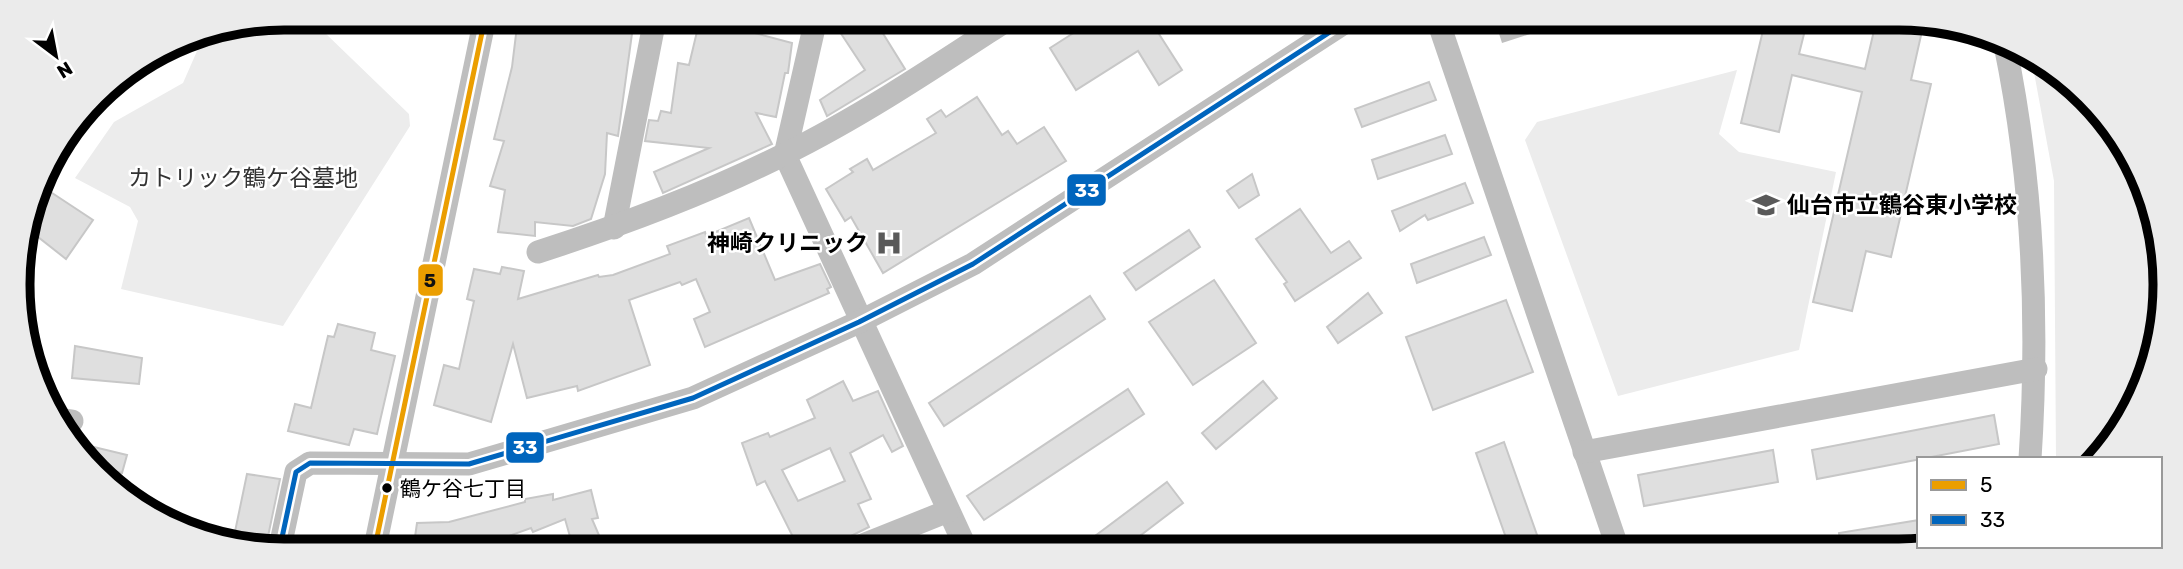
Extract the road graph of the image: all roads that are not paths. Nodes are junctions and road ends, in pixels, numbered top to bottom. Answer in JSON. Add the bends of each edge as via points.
{"nodes":[{"id":1,"x":483,"y":30,"type":"edge"},
{"id":2,"x":653,"y":30,"type":"edge"},
{"id":3,"x":813,"y":30,"type":"edge"},
{"id":4,"x":992,"y":30,"type":"edge"},
{"id":5,"x":1333,"y":30,"type":"edge"},
{"id":6,"x":1441,"y":30,"type":"edge"},
{"id":7,"x":2006,"y":54,"type":"edge"},
{"id":8,"x":785,"y":155,"type":"junction"},
{"id":9,"x":614,"y":228,"type":"junction"},
{"id":10,"x":538,"y":252,"type":"dead end"},
{"id":11,"x":859,"y":322,"type":"junction"},
{"id":12,"x":2036,"y":369,"type":"junction"},
{"id":13,"x":1584,"y":452,"type":"junction"},
{"id":14,"x":2030,"y":457,"type":"edge"},
{"id":15,"x":393,"y":463,"type":"junction"},
{"id":16,"x":948,"y":511,"type":"junction"},
{"id":17,"x":282,"y":539,"type":"edge"},
{"id":18,"x":377,"y":539,"type":"edge"},
{"id":19,"x":878,"y":539,"type":"edge"},
{"id":20,"x":962,"y":539,"type":"edge"},
{"id":21,"x":1614,"y":539,"type":"edge"}],
"edges":[{"from":1,"to":15,"type":"street"},
{"from":2,"to":9,"type":"street"},
{"from":3,"to":8,"type":"street"},
{"from":4,"to":8,"type":"street","via":[[887,98]]},
{"from":5,"to":11,"type":"street","via":[[973,264]]},
{"from":6,"to":13,"type":"street"},
{"from":7,"to":12,"type":"street","via":[[2028,194]]},
{"from":8,"to":9,"type":"street"},
{"from":8,"to":11,"type":"street"},
{"from":9,"to":10,"type":"street"},
{"from":11,"to":15,"type":"street","via":[[693,398],[469,464]]},
{"from":11,"to":16,"type":"street"},
{"from":12,"to":13,"type":"street"},
{"from":12,"to":14,"type":"street"},
{"from":13,"to":21,"type":"street"},
{"from":15,"to":17,"type":"street","via":[[310,463],[296,472]]},
{"from":15,"to":18,"type":"street"},
{"from":16,"to":19,"type":"street"},
{"from":16,"to":20,"type":"street"}]}
